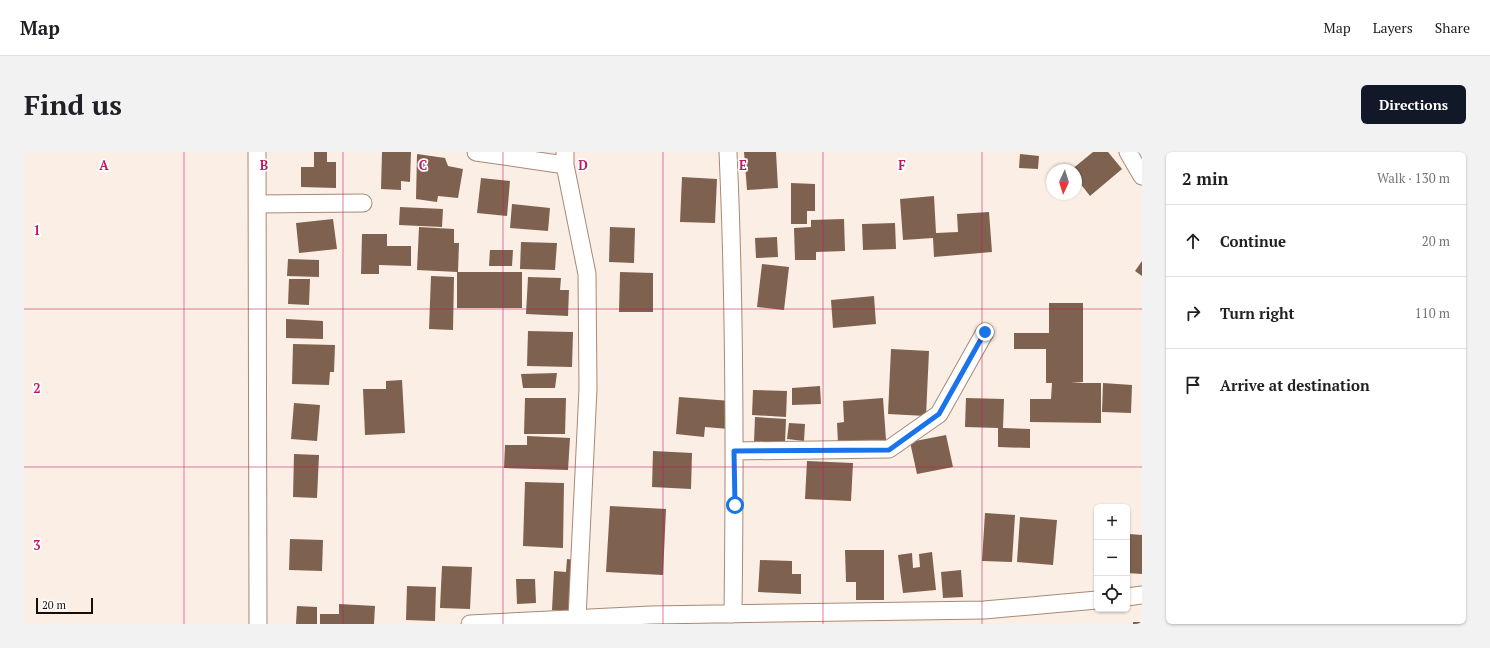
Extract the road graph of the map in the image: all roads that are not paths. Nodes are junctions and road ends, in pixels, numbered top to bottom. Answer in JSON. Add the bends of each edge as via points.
{"nodes":[{"id":1,"x":257,"y":152,"type":"edge"},
{"id":2,"x":476,"y":152,"type":"edge"},
{"id":3,"x":728,"y":152,"type":"edge"},
{"id":4,"x":1128,"y":152,"type":"edge"},
{"id":5,"x":565,"y":159,"type":"edge"},
{"id":6,"x":1142,"y":176,"type":"edge"},
{"id":7,"x":363,"y":203,"type":"dead end"},
{"id":8,"x":256,"y":204,"type":"junction"},
{"id":9,"x":985,"y":332,"type":"dead end"},
{"id":10,"x":734,"y":451,"type":"junction"},
{"id":11,"x":1142,"y":595,"type":"edge"},
{"id":12,"x":1130,"y":597,"type":"edge"},
{"id":13,"x":1094,"y":600,"type":"edge"},
{"id":14,"x":733,"y":614,"type":"junction"},
{"id":15,"x":1000,"y":616,"type":"edge"},
{"id":16,"x":873,"y":618,"type":"edge"},
{"id":17,"x":652,"y":619,"type":"edge"},
{"id":18,"x":581,"y":621,"type":"edge"},
{"id":19,"x":258,"y":624,"type":"edge"},
{"id":20,"x":470,"y":624,"type":"edge"}],
"edges":[{"from":1,"to":8,"type":"street"},
{"from":2,"to":5,"type":"street"},
{"from":3,"to":10,"type":"street"},
{"from":4,"to":6,"type":"street"},
{"from":5,"to":18,"type":"street","via":[[587,274],[588,389]]},
{"from":7,"to":8,"type":"street"},
{"from":8,"to":19,"type":"street"},
{"from":9,"to":10,"type":"street","via":[[939,414],[889,450]]},
{"from":10,"to":14,"type":"street"},
{"from":11,"to":12,"type":"street"},
{"from":13,"to":15,"type":"street"},
{"from":14,"to":16,"type":"street"},
{"from":14,"to":17,"type":"street"},
{"from":15,"to":16,"type":"street","via":[[984,610]]},
{"from":17,"to":18,"type":"street"},
{"from":18,"to":20,"type":"street"}]}
